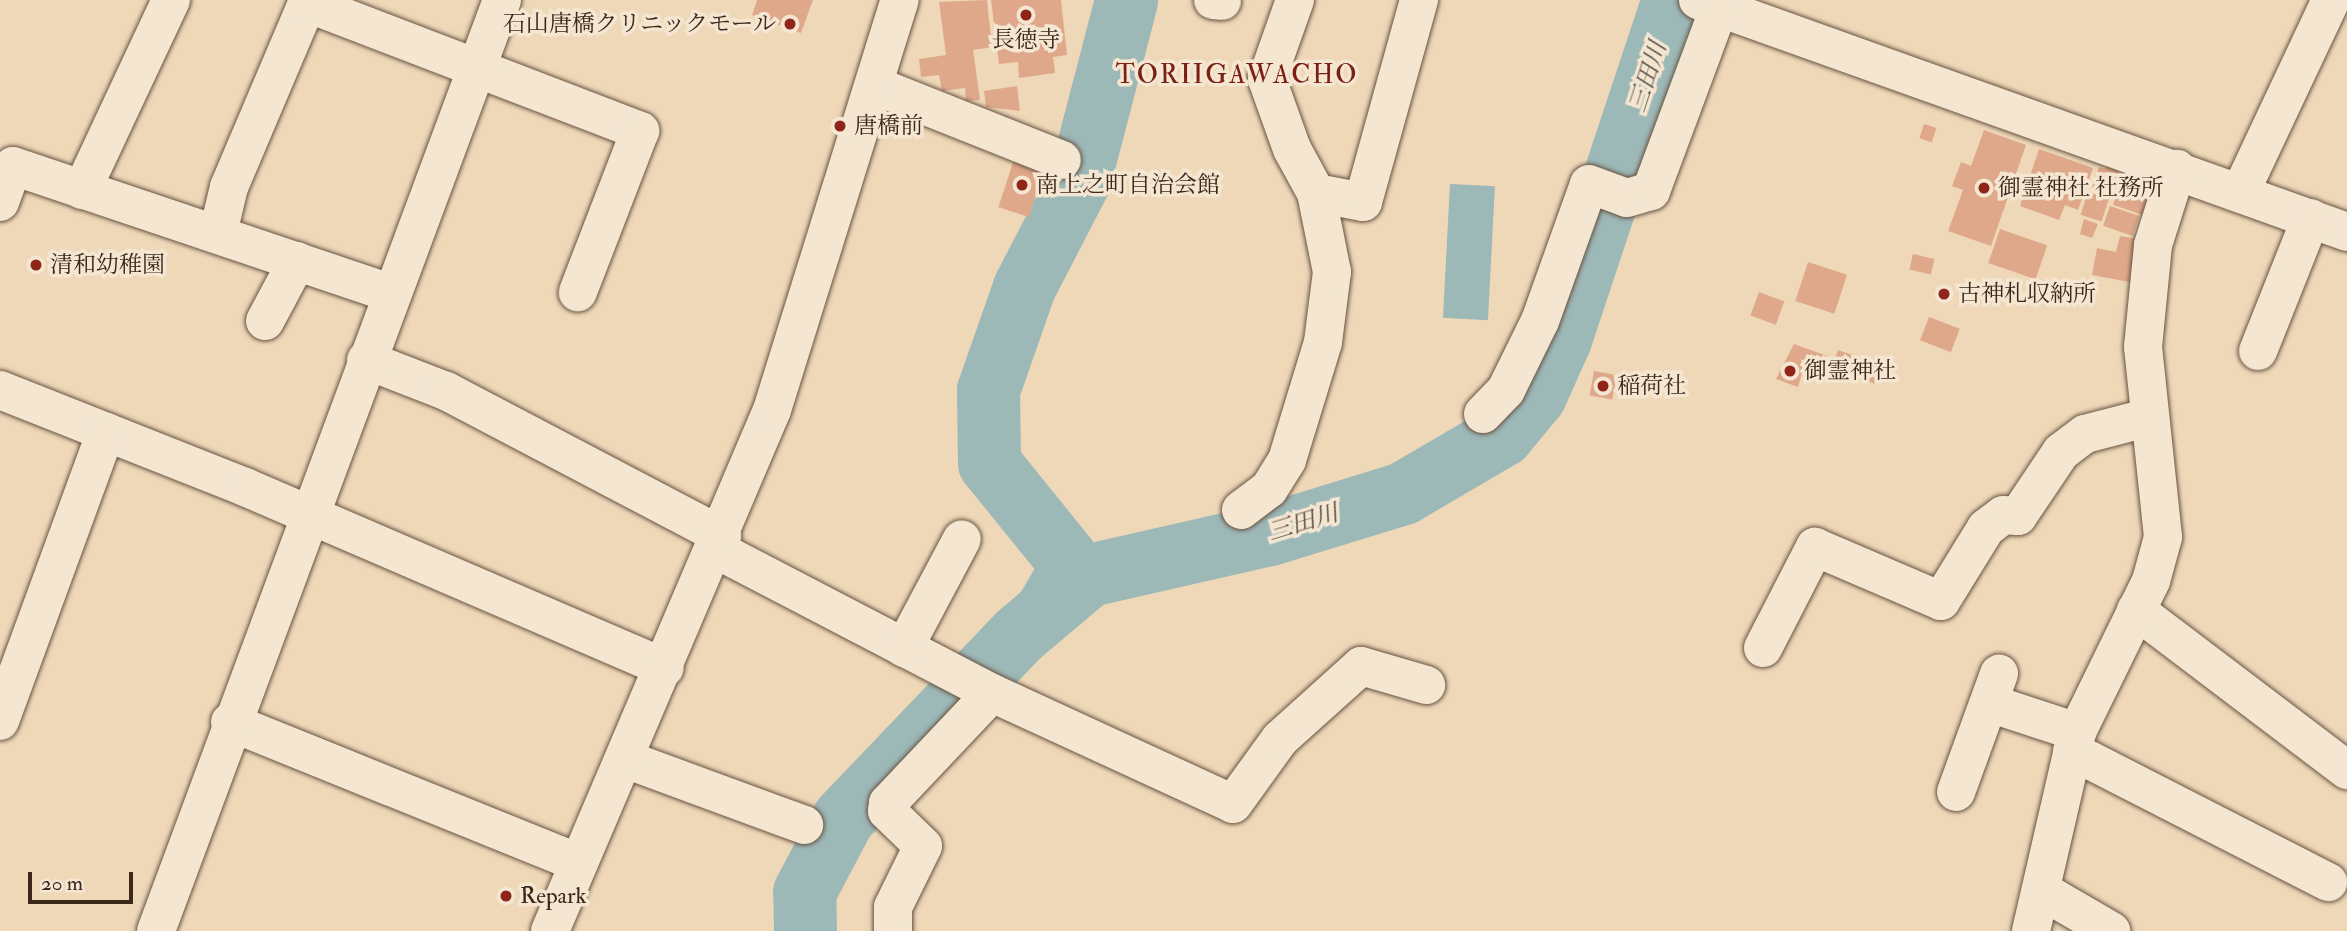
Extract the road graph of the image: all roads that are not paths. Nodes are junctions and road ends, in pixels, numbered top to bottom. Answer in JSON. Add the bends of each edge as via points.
{"nodes":[{"id":1,"x":171,"y":0,"type":"edge"},
{"id":2,"x":502,"y":0,"type":"edge"},
{"id":3,"x":900,"y":0,"type":"edge"},
{"id":4,"x":1296,"y":0,"type":"edge"},
{"id":5,"x":1419,"y":0,"type":"edge"},
{"id":6,"x":2331,"y":0,"type":"edge"},
{"id":7,"x":1704,"y":2,"type":"edge"},
{"id":8,"x":475,"y":71,"type":"junction"},
{"id":9,"x":876,"y":86,"type":"junction"},
{"id":10,"x":1062,"y":160,"type":"dead end"},
{"id":11,"x":2177,"y":169,"type":"junction"},
{"id":12,"x":82,"y":190,"type":"junction"},
{"id":13,"x":2241,"y":191,"type":"junction"},
{"id":14,"x":1316,"y":193,"type":"junction"},
{"id":15,"x":0,"y":202,"type":"edge"},
{"id":16,"x":2311,"y":218,"type":"junction"},
{"id":17,"x":2347,"y":232,"type":"edge"},
{"id":18,"x":218,"y":233,"type":"junction"},
{"id":19,"x":297,"y":261,"type":"junction"},
{"id":20,"x":578,"y":292,"type":"dead end"},
{"id":21,"x":390,"y":293,"type":"junction"},
{"id":22,"x":265,"y":321,"type":"dead end"},
{"id":23,"x":2258,"y":351,"type":"dead end"},
{"id":24,"x":366,"y":360,"type":"junction"},
{"id":25,"x":0,"y":390,"type":"edge"},
{"id":26,"x":1483,"y":414,"type":"dead end"},
{"id":27,"x":2147,"y":418,"type":"junction"},
{"id":28,"x":106,"y":432,"type":"junction"},
{"id":29,"x":1241,"y":510,"type":"dead end"},
{"id":30,"x":308,"y":516,"type":"junction"},
{"id":31,"x":962,"y":539,"type":"dead end"},
{"id":32,"x":720,"y":543,"type":"junction"},
{"id":33,"x":2136,"y":610,"type":"junction"},
{"id":34,"x":904,"y":648,"type":"junction"},
{"id":35,"x":1763,"y":648,"type":"dead end"},
{"id":36,"x":665,"y":668,"type":"junction"},
{"id":37,"x":8,"y":676,"type":"edge"},
{"id":38,"x":1426,"y":685,"type":"dead end"},
{"id":39,"x":978,"y":686,"type":"junction"},
{"id":40,"x":0,"y":722,"type":"edge"},
{"id":41,"x":230,"y":722,"type":"junction"},
{"id":42,"x":2075,"y":742,"type":"junction"},
{"id":43,"x":625,"y":759,"type":"junction"},
{"id":44,"x":2347,"y":771,"type":"edge"},
{"id":45,"x":1956,"y":792,"type":"dead end"},
{"id":46,"x":804,"y":825,"type":"dead end"},
{"id":47,"x":579,"y":863,"type":"junction"},
{"id":48,"x":2328,"y":882,"type":"dead end"},
{"id":49,"x":2044,"y":892,"type":"junction"},
{"id":50,"x":156,"y":931,"type":"edge"},
{"id":51,"x":550,"y":931,"type":"edge"},
{"id":52,"x":893,"y":931,"type":"edge"},
{"id":53,"x":2031,"y":931,"type":"edge"},
{"id":54,"x":2110,"y":931,"type":"edge"}],
"edges":[{"from":1,"to":12,"type":"street"},
{"from":2,"to":8,"type":"street"},
{"from":3,"to":9,"type":"street"},
{"from":4,"to":14,"type":"street","via":[[1267,79],[1292,149]]},
{"from":5,"to":14,"type":"street","via":[[1363,202]]},
{"from":6,"to":13,"type":"street"},
{"from":7,"to":11,"type":"street"},
{"from":7,"to":26,"type":"street","via":[[1651,191],[1609,192],[1589,184],[1540,321],[1506,390]]},
{"from":8,"to":18,"type":"street","via":[[307,3],[229,187]]},
{"from":8,"to":20,"type":"street","via":[[639,131]]},
{"from":8,"to":21,"type":"street"},
{"from":9,"to":10,"type":"street"},
{"from":9,"to":32,"type":"street","via":[[772,410]]},
{"from":11,"to":13,"type":"street"},
{"from":11,"to":27,"type":"street","via":[[2153,246],[2143,348]]},
{"from":12,"to":15,"type":"street","via":[[13,166]]},
{"from":12,"to":18,"type":"street"},
{"from":13,"to":16,"type":"street"},
{"from":14,"to":29,"type":"street","via":[[1332,272],[1324,342],[1287,460],[1269,489]]},
{"from":16,"to":17,"type":"street"},
{"from":16,"to":23,"type":"street"},
{"from":18,"to":19,"type":"street"},
{"from":19,"to":21,"type":"street"},
{"from":19,"to":22,"type":"street"},
{"from":21,"to":24,"type":"street"},
{"from":24,"to":30,"type":"street"},
{"from":24,"to":32,"type":"street","via":[[446,391]]},
{"from":25,"to":28,"type":"street"},
{"from":27,"to":33,"type":"street","via":[[2158,452],[2163,537]]},
{"from":27,"to":35,"type":"street","via":[[2085,434],[2061,452],[2018,516],[2003,515],[1986,528],[1941,600],[1815,547]]},
{"from":28,"to":30,"type":"street"},
{"from":28,"to":37,"type":"street"},
{"from":30,"to":36,"type":"street"},
{"from":30,"to":41,"type":"street"},
{"from":31,"to":34,"type":"street"},
{"from":32,"to":34,"type":"street"},
{"from":32,"to":36,"type":"street"},
{"from":33,"to":42,"type":"street"},
{"from":33,"to":44,"type":"street"},
{"from":34,"to":39,"type":"street"},
{"from":36,"to":43,"type":"street"},
{"from":37,"to":40,"type":"street"},
{"from":38,"to":39,"type":"street","via":[[1361,667],[1280,739],[1233,804]]},
{"from":39,"to":52,"type":"street","via":[[888,803],[887,811],[923,846],[893,907]]},
{"from":41,"to":47,"type":"street"},
{"from":41,"to":50,"type":"street"},
{"from":42,"to":45,"type":"street","via":[[1994,688]]},
{"from":42,"to":48,"type":"street"},
{"from":42,"to":49,"type":"street"},
{"from":43,"to":46,"type":"street"},
{"from":43,"to":47,"type":"street"},
{"from":47,"to":51,"type":"street"},
{"from":49,"to":53,"type":"street"},
{"from":49,"to":54,"type":"street"}]}
